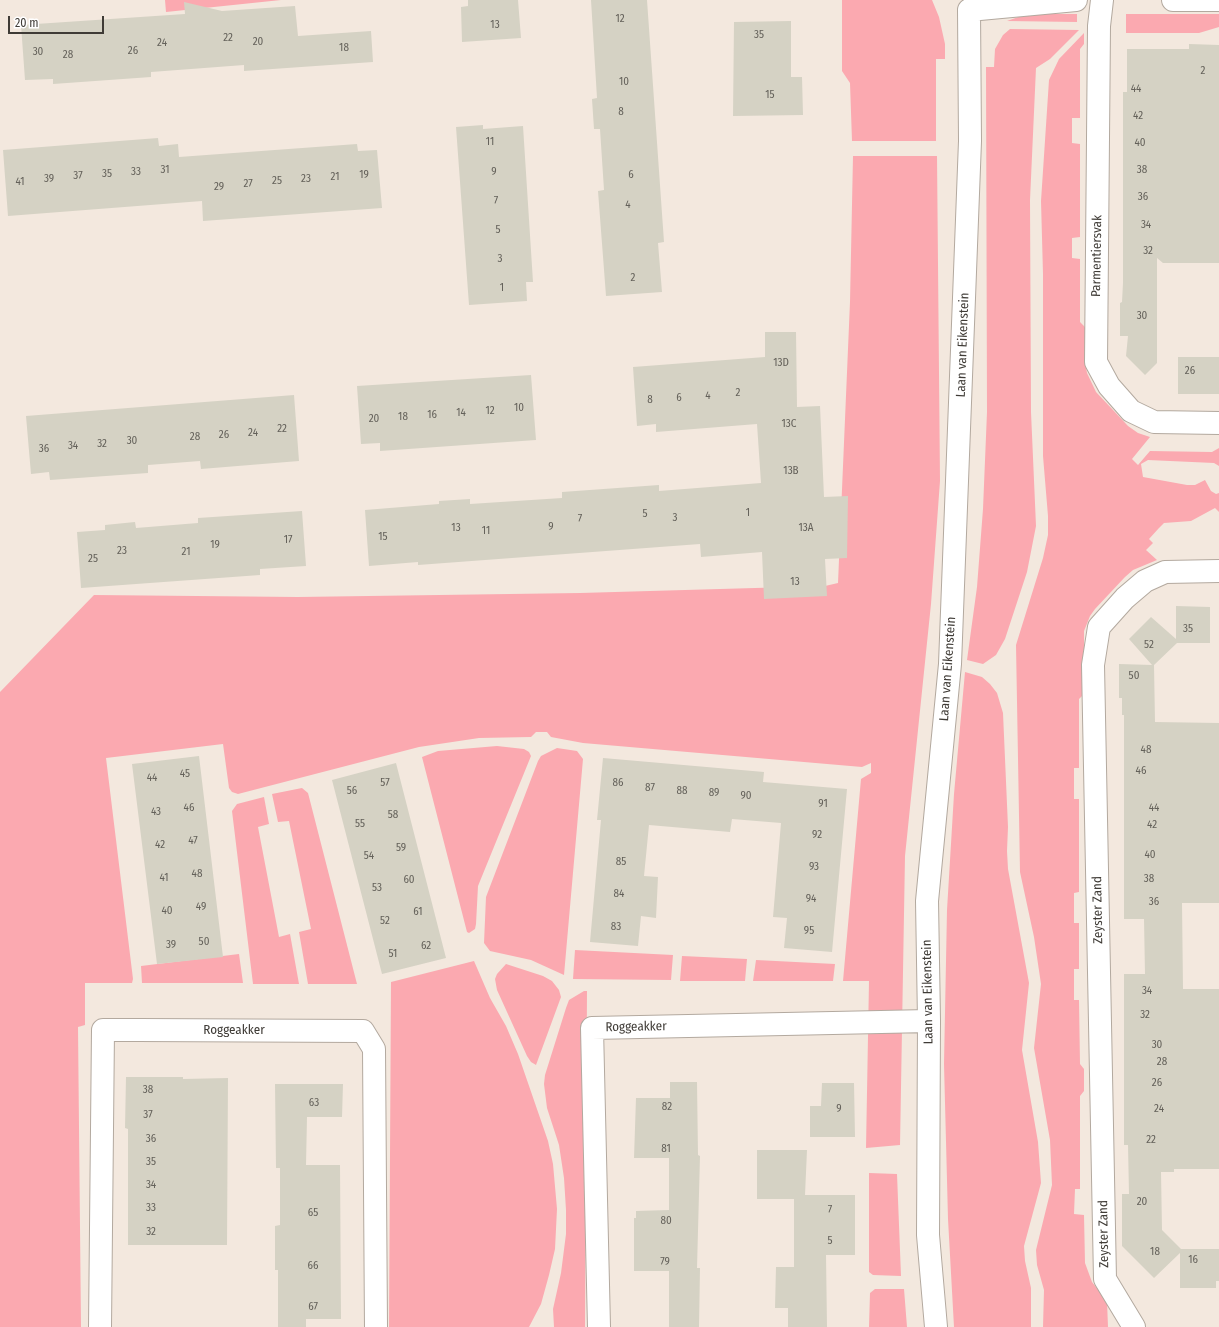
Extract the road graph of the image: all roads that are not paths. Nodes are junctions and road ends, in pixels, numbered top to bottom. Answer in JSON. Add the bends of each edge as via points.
{"nodes":[{"id":1,"x":1076,"y":0,"type":"edge"},
{"id":2,"x":1102,"y":0,"type":"edge"},
{"id":3,"x":1173,"y":0,"type":"edge"},
{"id":4,"x":1219,"y":0,"type":"edge"},
{"id":5,"x":966,"y":5,"type":"edge"},
{"id":6,"x":1219,"y":423,"type":"edge"},
{"id":7,"x":1219,"y":571,"type":"edge"},
{"id":8,"x":930,"y":1021,"type":"junction"},
{"id":9,"x":100,"y":1327,"type":"edge"},
{"id":10,"x":376,"y":1327,"type":"edge"},
{"id":11,"x":599,"y":1327,"type":"edge"},
{"id":12,"x":936,"y":1327,"type":"edge"},
{"id":13,"x":1134,"y":1327,"type":"edge"}],
"edges":[{"from":1,"to":5,"type":"street"},
{"from":2,"to":6,"type":"street","name":"Parmentiersvak","via":[[1099,26],[1096,362],[1109,386],[1131,411],[1154,422]]},
{"from":3,"to":4,"type":"street"},
{"from":5,"to":8,"type":"street","name":"Laan van Eikenstein","via":[[970,141],[950,664],[927,901]]},
{"from":7,"to":13,"type":"street","name":"Zeyster Zand","via":[[1165,572],[1145,581],[1125,598],[1099,627],[1093,665],[1105,1279]]},
{"from":8,"to":11,"type":"street","name":"Roggeakker","via":[[592,1028]]},
{"from":8,"to":12,"type":"street","name":"Laan van Eikenstein","via":[[928,1235]]},
{"from":9,"to":10,"type":"street","name":"Roggeakker","via":[[103,1030],[138,1030],[363,1031],[374,1048]]}]}
